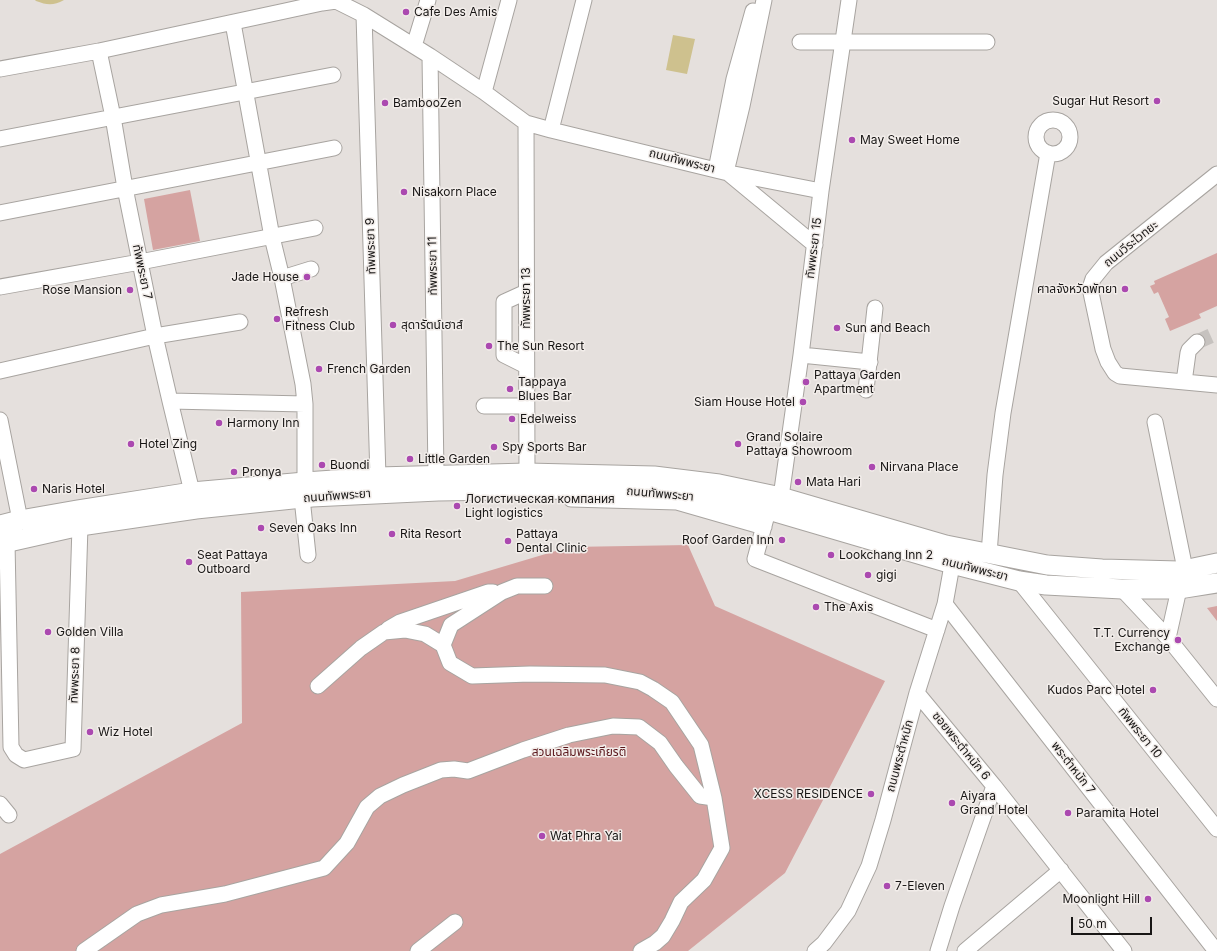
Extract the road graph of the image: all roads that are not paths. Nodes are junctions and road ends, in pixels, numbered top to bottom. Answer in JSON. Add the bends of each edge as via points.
{"nodes":[{"id":1,"x":428,"y":0,"type":"edge"},
{"id":2,"x":509,"y":0,"type":"edge"},
{"id":3,"x":584,"y":0,"type":"edge"},
{"id":4,"x":756,"y":0,"type":"edge"},
{"id":5,"x":764,"y":0,"type":"edge"},
{"id":6,"x":849,"y":0,"type":"edge"},
{"id":7,"x":322,"y":1,"type":"edge"},
{"id":8,"x":284,"y":6,"type":"edge"},
{"id":9,"x":364,"y":15,"type":"junction"},
{"id":10,"x":233,"y":23,"type":"junction"},
{"id":11,"x":800,"y":42,"type":"dead end"},
{"id":12,"x":843,"y":42,"type":"junction"},
{"id":13,"x":987,"y":42,"type":"dead end"},
{"id":14,"x":414,"y":46,"type":"junction"},
{"id":15,"x":99,"y":51,"type":"junction"},
{"id":16,"x":430,"y":56,"type":"junction"},
{"id":17,"x":0,"y":69,"type":"edge"},
{"id":18,"x":333,"y":75,"type":"dead end"},
{"id":19,"x":246,"y":91,"type":"junction"},
{"id":20,"x":484,"y":92,"type":"junction"},
{"id":21,"x":113,"y":117,"type":"junction"},
{"id":22,"x":526,"y":123,"type":"junction"},
{"id":23,"x":552,"y":130,"type":"junction"},
{"id":24,"x":0,"y":139,"type":"edge"},
{"id":25,"x":334,"y":148,"type":"dead end"},
{"id":26,"x":1048,"y":153,"type":"dead end"},
{"id":27,"x":259,"y":163,"type":"junction"},
{"id":28,"x":723,"y":172,"type":"junction"},
{"id":29,"x":1217,"y":174,"type":"edge"},
{"id":30,"x":125,"y":188,"type":"junction"},
{"id":31,"x":821,"y":191,"type":"junction"},
{"id":32,"x":0,"y":213,"type":"edge"},
{"id":33,"x":315,"y":228,"type":"dead end"},
{"id":34,"x":272,"y":237,"type":"junction"},
{"id":35,"x":815,"y":245,"type":"junction"},
{"id":36,"x":140,"y":262,"type":"junction"},
{"id":37,"x":311,"y":269,"type":"dead end"},
{"id":38,"x":282,"y":278,"type":"junction"},
{"id":39,"x":0,"y":287,"type":"edge"},
{"id":40,"x":526,"y":292,"type":"junction"},
{"id":41,"x":875,"y":308,"type":"dead end"},
{"id":42,"x":240,"y":322,"type":"dead end"},
{"id":43,"x":155,"y":336,"type":"junction"},
{"id":44,"x":1197,"y":342,"type":"tunnel mouth"},
{"id":45,"x":801,"y":355,"type":"junction"},
{"id":46,"x":870,"y":362,"type":"junction"},
{"id":47,"x":526,"y":366,"type":"junction"},
{"id":48,"x":0,"y":371,"type":"edge"},
{"id":49,"x":1184,"y":382,"type":"junction"},
{"id":50,"x":1217,"y":386,"type":"edge"},
{"id":51,"x":866,"y":390,"type":"dead end"},
{"id":52,"x":170,"y":401,"type":"junction"},
{"id":53,"x":305,"y":404,"type":"junction"},
{"id":54,"x":484,"y":406,"type":"dead end"},
{"id":55,"x":526,"y":406,"type":"junction"},
{"id":56,"x":0,"y":420,"type":"edge"},
{"id":57,"x":1154,"y":422,"type":"dead end"},
{"id":58,"x":4,"y":452,"type":"edge"},
{"id":59,"x":527,"y":473,"type":"junction"},
{"id":60,"x":436,"y":475,"type":"junction"},
{"id":61,"x":378,"y":477,"type":"junction"},
{"id":62,"x":304,"y":490,"type":"junction"},
{"id":63,"x":192,"y":492,"type":"junction"},
{"id":64,"x":781,"y":497,"type":"junction"},
{"id":65,"x":766,"y":519,"type":"junction"},
{"id":66,"x":20,"y":520,"type":"junction"},
{"id":67,"x":80,"y":526,"type":"junction"},
{"id":68,"x":2,"y":537,"type":"edge"},
{"id":69,"x":989,"y":554,"type":"junction"},
{"id":70,"x":308,"y":555,"type":"dead end"},
{"id":71,"x":954,"y":556,"type":"junction"},
{"id":72,"x":1217,"y":563,"type":"edge"},
{"id":73,"x":1047,"y":565,"type":"junction"},
{"id":74,"x":1185,"y":569,"type":"junction"},
{"id":75,"x":1019,"y":581,"type":"junction"},
{"id":76,"x":1217,"y":584,"type":"edge"},
{"id":77,"x":1046,"y":585,"type":"junction"},
{"id":78,"x":545,"y":586,"type":"dead end"},
{"id":79,"x":1122,"y":589,"type":"junction"},
{"id":80,"x":1179,"y":589,"type":"junction"},
{"id":81,"x":502,"y":592,"type":"junction"},
{"id":82,"x":945,"y":604,"type":"junction"},
{"id":83,"x":937,"y":630,"type":"junction"},
{"id":84,"x":384,"y":632,"type":"junction"},
{"id":85,"x":1168,"y":638,"type":"junction"},
{"id":86,"x":443,"y":645,"type":"junction"},
{"id":87,"x":5,"y":673,"type":"edge"},
{"id":88,"x":318,"y":686,"type":"dead end"},
{"id":89,"x":917,"y":693,"type":"junction"},
{"id":90,"x":1217,"y":698,"type":"edge"},
{"id":91,"x":994,"y":786,"type":"junction"},
{"id":92,"x":714,"y":798,"type":"junction"},
{"id":93,"x":1217,"y":829,"type":"edge"},
{"id":94,"x":1061,"y":870,"type":"junction"},
{"id":95,"x":455,"y":922,"type":"dead end"},
{"id":96,"x":84,"y":951,"type":"edge"},
{"id":97,"x":418,"y":951,"type":"edge"},
{"id":98,"x":641,"y":951,"type":"edge"},
{"id":99,"x":815,"y":951,"type":"edge"},
{"id":100,"x":938,"y":951,"type":"edge"},
{"id":101,"x":965,"y":951,"type":"edge"},
{"id":102,"x":1124,"y":951,"type":"edge"},
{"id":103,"x":1216,"y":951,"type":"edge"}],
"edges":[{"from":1,"to":14,"type":"street"},
{"from":2,"to":20,"type":"street"},
{"from":3,"to":23,"type":"street"},
{"from":4,"to":28,"type":"street","via":[[734,79]]},
{"from":5,"to":28,"type":"street","via":[[744,99]]},
{"from":6,"to":12,"type":"street","name":"ทัพพระยา 15"},
{"from":7,"to":8,"type":"street"},
{"from":7,"to":9,"type":"street","via":[[336,1]]},
{"from":8,"to":10,"type":"street"},
{"from":9,"to":14,"type":"street"},
{"from":9,"to":61,"type":"street","name":"ทัพพระยา 9"},
{"from":10,"to":15,"type":"street"},
{"from":10,"to":19,"type":"street"},
{"from":11,"to":12,"type":"street"},
{"from":12,"to":13,"type":"street"},
{"from":12,"to":31,"type":"street","name":"ทัพพระยา 15"},
{"from":14,"to":16,"type":"street"},
{"from":15,"to":17,"type":"street"},
{"from":15,"to":21,"type":"street","name":"ทัพพระยา 7"},
{"from":16,"to":20,"type":"street"},
{"from":16,"to":60,"type":"street","name":"ทัพพระยา 11"},
{"from":18,"to":19,"type":"street"},
{"from":19,"to":21,"type":"street"},
{"from":19,"to":27,"type":"street"},
{"from":20,"to":22,"type":"street"},
{"from":21,"to":24,"type":"street"},
{"from":21,"to":30,"type":"street","name":"ทัพพระยา 7"},
{"from":22,"to":23,"type":"street","name":"ถนนทัพพระยา"},
{"from":22,"to":40,"type":"street","name":"ทัพพระยา 13"},
{"from":23,"to":28,"type":"street","name":"ถนนทัพพระยา"},
{"from":25,"to":27,"type":"street"},
{"from":26,"to":69,"type":"street","via":[[1003,413]]},
{"from":27,"to":30,"type":"street"},
{"from":27,"to":34,"type":"street"},
{"from":28,"to":31,"type":"street"},
{"from":28,"to":35,"type":"street","name":"ถนนทัพพระยา"},
{"from":29,"to":49,"type":"street","name":"ถนนวีระไวทยะ","via":[[1106,263],[1093,279],[1090,288],[1104,349],[1115,373],[1120,376]]},
{"from":30,"to":32,"type":"street"},
{"from":30,"to":36,"type":"street","name":"ทัพพระยา 7"},
{"from":31,"to":35,"type":"street","name":"ทัพพระยา 15"},
{"from":33,"to":34,"type":"street"},
{"from":34,"to":36,"type":"street"},
{"from":34,"to":38,"type":"street"},
{"from":35,"to":45,"type":"street","name":"ทัพพระยา 15"},
{"from":36,"to":39,"type":"street"},
{"from":36,"to":43,"type":"street","name":"ทัพพระยา 7"},
{"from":37,"to":38,"type":"street"},
{"from":38,"to":53,"type":"street"},
{"from":40,"to":47,"type":"street","name":"ทัพพระยา 13"},
{"from":40,"to":47,"type":"street","via":[[504,302],[504,355]]},
{"from":41,"to":46,"type":"street"},
{"from":42,"to":43,"type":"street"},
{"from":43,"to":48,"type":"street"},
{"from":43,"to":52,"type":"street","name":"ทัพพระยา 7"},
{"from":44,"to":49,"type":"street","via":[[1188,353]]},
{"from":45,"to":46,"type":"street"},
{"from":45,"to":64,"type":"street","name":"ทัพพระยา 15"},
{"from":46,"to":51,"type":"street"},
{"from":47,"to":55,"type":"street","name":"ทัพพระยา 13"},
{"from":49,"to":50,"type":"street","name":"ถนนวีระไวทยะ"},
{"from":52,"to":53,"type":"street"},
{"from":52,"to":63,"type":"street","name":"ทัพพระยา 7"},
{"from":53,"to":62,"type":"street"},
{"from":54,"to":55,"type":"street"},
{"from":55,"to":59,"type":"street","name":"ทัพพระยา 13"},
{"from":56,"to":58,"type":"street"},
{"from":57,"to":74,"type":"street"},
{"from":58,"to":66,"type":"street"},
{"from":59,"to":60,"type":"main road","name":"ถนนทัพพระยา"},
{"from":59,"to":64,"type":"main road","name":"ถนนทัพพระยา","via":[[654,476],[719,484]]},
{"from":60,"to":61,"type":"main road","name":"ถนนทัพพระยา"},
{"from":61,"to":62,"type":"main road","name":"ถนนทัพพระยา"},
{"from":62,"to":63,"type":"main road","name":"ถนนทัพพระยา"},
{"from":62,"to":65,"type":"main road","name":"ถนนทัพพระยา","via":[[653,492],[715,500]]},
{"from":62,"to":67,"type":"main road","name":"ถนนทัพพระยา"},
{"from":62,"to":70,"type":"street"},
{"from":63,"to":66,"type":"main road","name":"ถนนทัพพระยา"},
{"from":64,"to":71,"type":"main road","name":"ถนนทัพพระยา"},
{"from":65,"to":71,"type":"main road","name":"ถนนทัพพระยา"},
{"from":65,"to":83,"type":"street","via":[[755,558]]},
{"from":66,"to":68,"type":"main road","name":"ถนนทัพพระยา"},
{"from":67,"to":68,"type":"main road","name":"ถนนทัพพระยา"},
{"from":67,"to":87,"type":"street","name":"ทัพพระยา 8","via":[[73,749],[24,760],[16,755],[10,747]]},
{"from":68,"to":87,"type":"street"},
{"from":69,"to":71,"type":"main road","name":"ถนนทัพพระยา"},
{"from":69,"to":73,"type":"main road","name":"ถนนทัพพระยา"},
{"from":71,"to":75,"type":"main road","name":"ถนนทัพพระยา"},
{"from":71,"to":82,"type":"street","name":"ถนนพระตำหนัก"},
{"from":72,"to":74,"type":"main road","name":"ถนนทัพพระยา"},
{"from":73,"to":74,"type":"main road","name":"ถนนทัพพระยา","via":[[1102,569]]},
{"from":73,"to":77,"type":"street","via":[[1043,576]]},
{"from":75,"to":77,"type":"main road","name":"ถนนทัพพระยา"},
{"from":75,"to":93,"type":"street","name":"ทัพพระยา 10"},
{"from":76,"to":80,"type":"main road","name":"ถนนทัพพระยา"},
{"from":77,"to":79,"type":"main road","name":"ถนนทัพพระยา"},
{"from":78,"to":81,"type":"street","via":[[517,586]]},
{"from":79,"to":80,"type":"main road","name":"ถนนทัพพระยา"},
{"from":79,"to":85,"type":"street"},
{"from":80,"to":85,"type":"street"},
{"from":81,"to":84,"type":"street","via":[[488,592],[400,622]]},
{"from":81,"to":86,"type":"street","via":[[451,625]]},
{"from":82,"to":83,"type":"street","name":"ถนนพระตำหนัก"},
{"from":82,"to":103,"type":"street","name":"พระตำหนัก 7"},
{"from":83,"to":89,"type":"street","name":"ถนนพระตำหนัก"},
{"from":84,"to":86,"type":"street","via":[[405,630],[424,634]]},
{"from":84,"to":88,"type":"street","via":[[361,648]]},
{"from":85,"to":90,"type":"street"},
{"from":86,"to":92,"type":"street","via":[[450,663],[472,676],[605,675],[640,682],[653,689],[672,702],[701,745]]},
{"from":89,"to":91,"type":"street","name":"ซอยพระตำหนัก 6"},
{"from":89,"to":99,"type":"street","name":"ถนนพระตำหนัก","via":[[869,866],[848,910]]},
{"from":91,"to":94,"type":"street","name":"ซอยพระตำหนัก 6"},
{"from":91,"to":100,"type":"street"},
{"from":92,"to":96,"type":"street","via":[[700,796],[660,743],[639,727],[613,726],[569,736],[522,750],[468,771],[442,770],[403,785],[380,796],[367,807],[347,843],[324,868],[225,894],[161,905],[137,914]]},
{"from":92,"to":98,"type":"street","via":[[722,848],[704,880],[681,902],[663,936]]},
{"from":94,"to":101,"type":"street"},
{"from":94,"to":102,"type":"street","name":"ซอยพระตำหนัก 6"},
{"from":95,"to":97,"type":"street"}]}
